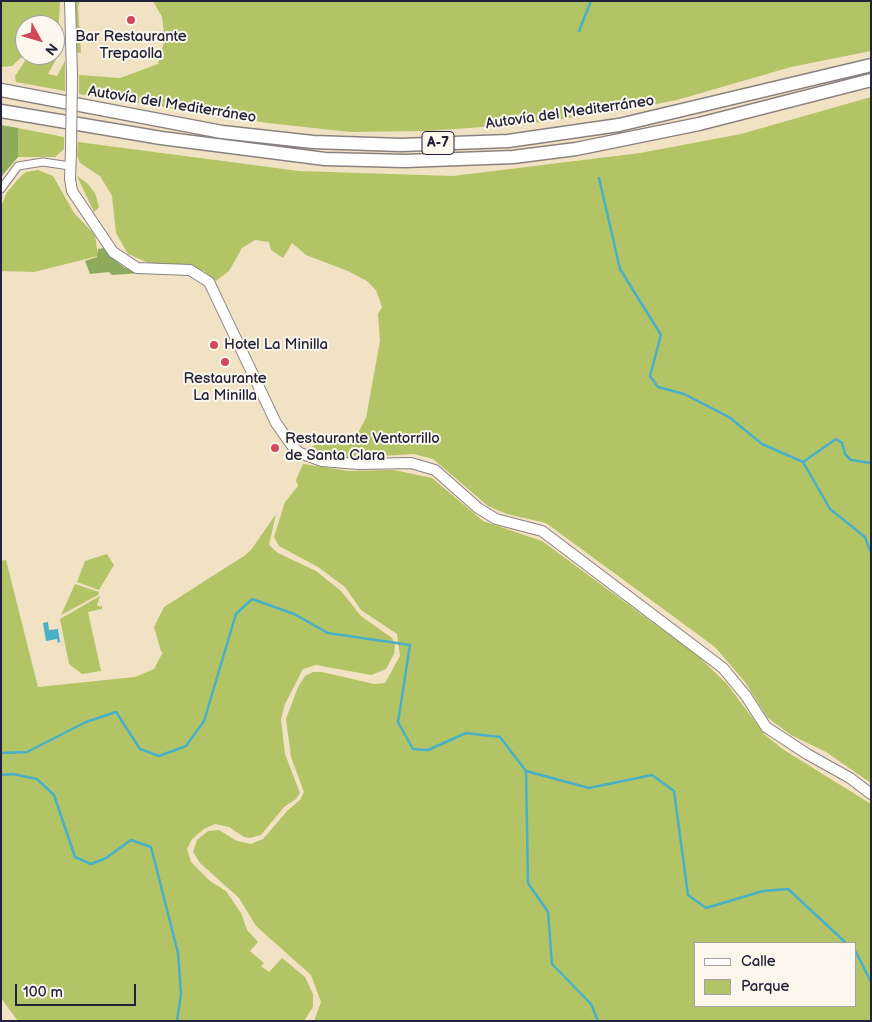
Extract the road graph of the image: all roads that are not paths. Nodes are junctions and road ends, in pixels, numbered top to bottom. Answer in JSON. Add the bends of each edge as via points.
{"nodes":[{"id":1,"x":70,"y":1,"type":"edge"},
{"id":2,"x":871,"y":65,"type":"edge"},
{"id":3,"x":871,"y":80,"type":"edge"},
{"id":4,"x":1,"y":90,"type":"edge"},
{"id":5,"x":1,"y":112,"type":"edge"},
{"id":6,"x":70,"y":166,"type":"junction"},
{"id":7,"x":1,"y":188,"type":"edge"},
{"id":8,"x":871,"y":794,"type":"edge"}],
"edges":[{"from":1,"to":6,"type":"main road","bridge":true},
{"from":2,"to":4,"type":"highway","name":"Autovía del Mediterráneo","number":"A-7","via":[[619,125],[508,141],[411,144],[313,142],[222,132]]},
{"from":3,"to":5,"type":"highway","number":"A-7","via":[[699,124],[576,149],[513,157],[406,161],[325,159],[161,138]]},
{"from":6,"to":7,"type":"street","via":[[43,162],[18,166]]},
{"from":6,"to":8,"type":"main road","via":[[72,191],[113,252],[137,268],[190,270],[209,282],[276,423],[293,447],[322,461],[411,463],[435,470],[478,508],[496,519],[542,531],[723,668],[766,727]]}]}
